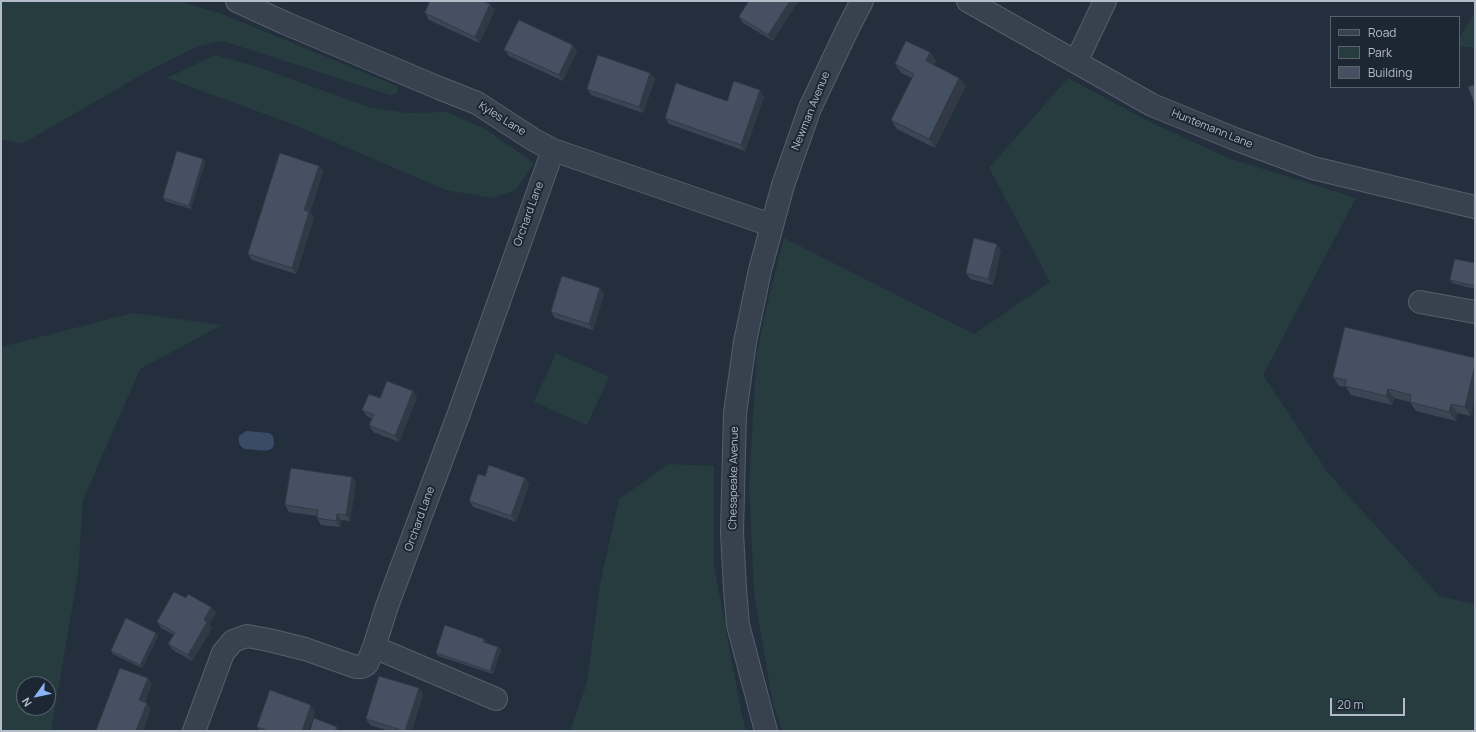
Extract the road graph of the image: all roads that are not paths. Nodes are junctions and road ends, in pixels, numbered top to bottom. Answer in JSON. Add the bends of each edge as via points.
{"nodes":[{"id":1,"x":237,"y":1,"type":"edge"},
{"id":2,"x":862,"y":1,"type":"edge"},
{"id":3,"x":968,"y":1,"type":"edge"},
{"id":4,"x":1105,"y":1,"type":"edge"},
{"id":5,"x":1076,"y":62,"type":"junction"},
{"id":6,"x":553,"y":150,"type":"junction"},
{"id":7,"x":1475,"y":208,"type":"edge"},
{"id":8,"x":771,"y":225,"type":"junction"},
{"id":9,"x":1420,"y":302,"type":"dead end"},
{"id":10,"x":1475,"y":312,"type":"edge"},
{"id":11,"x":374,"y":646,"type":"junction"},
{"id":12,"x":496,"y":698,"type":"dead end"},
{"id":13,"x":194,"y":731,"type":"edge"},
{"id":14,"x":766,"y":731,"type":"edge"}],
"edges":[{"from":1,"to":6,"type":"street","name":"Kyles Lane","via":[[477,102]]},
{"from":2,"to":8,"type":"street","name":"Newman Avenue","via":[[810,108],[782,185]]},
{"from":3,"to":5,"type":"street","name":"Huntemann Lane"},
{"from":4,"to":5,"type":"street"},
{"from":5,"to":7,"type":"street","name":"Huntemann Lane","via":[[1152,105],[1299,163]]},
{"from":6,"to":8,"type":"street","name":"Kyles Lane"},
{"from":6,"to":11,"type":"street","name":"Orchard Lane"},
{"from":8,"to":14,"type":"street","name":"Chesapeake Avenue","via":[[744,349],[736,413],[732,532],[738,626]]},
{"from":9,"to":10,"type":"street"},
{"from":11,"to":12,"type":"street"},
{"from":11,"to":13,"type":"street","name":"Orchard Lane","via":[[366,664],[356,667],[305,649],[269,640],[247,636],[233,641],[223,653]]}]}
